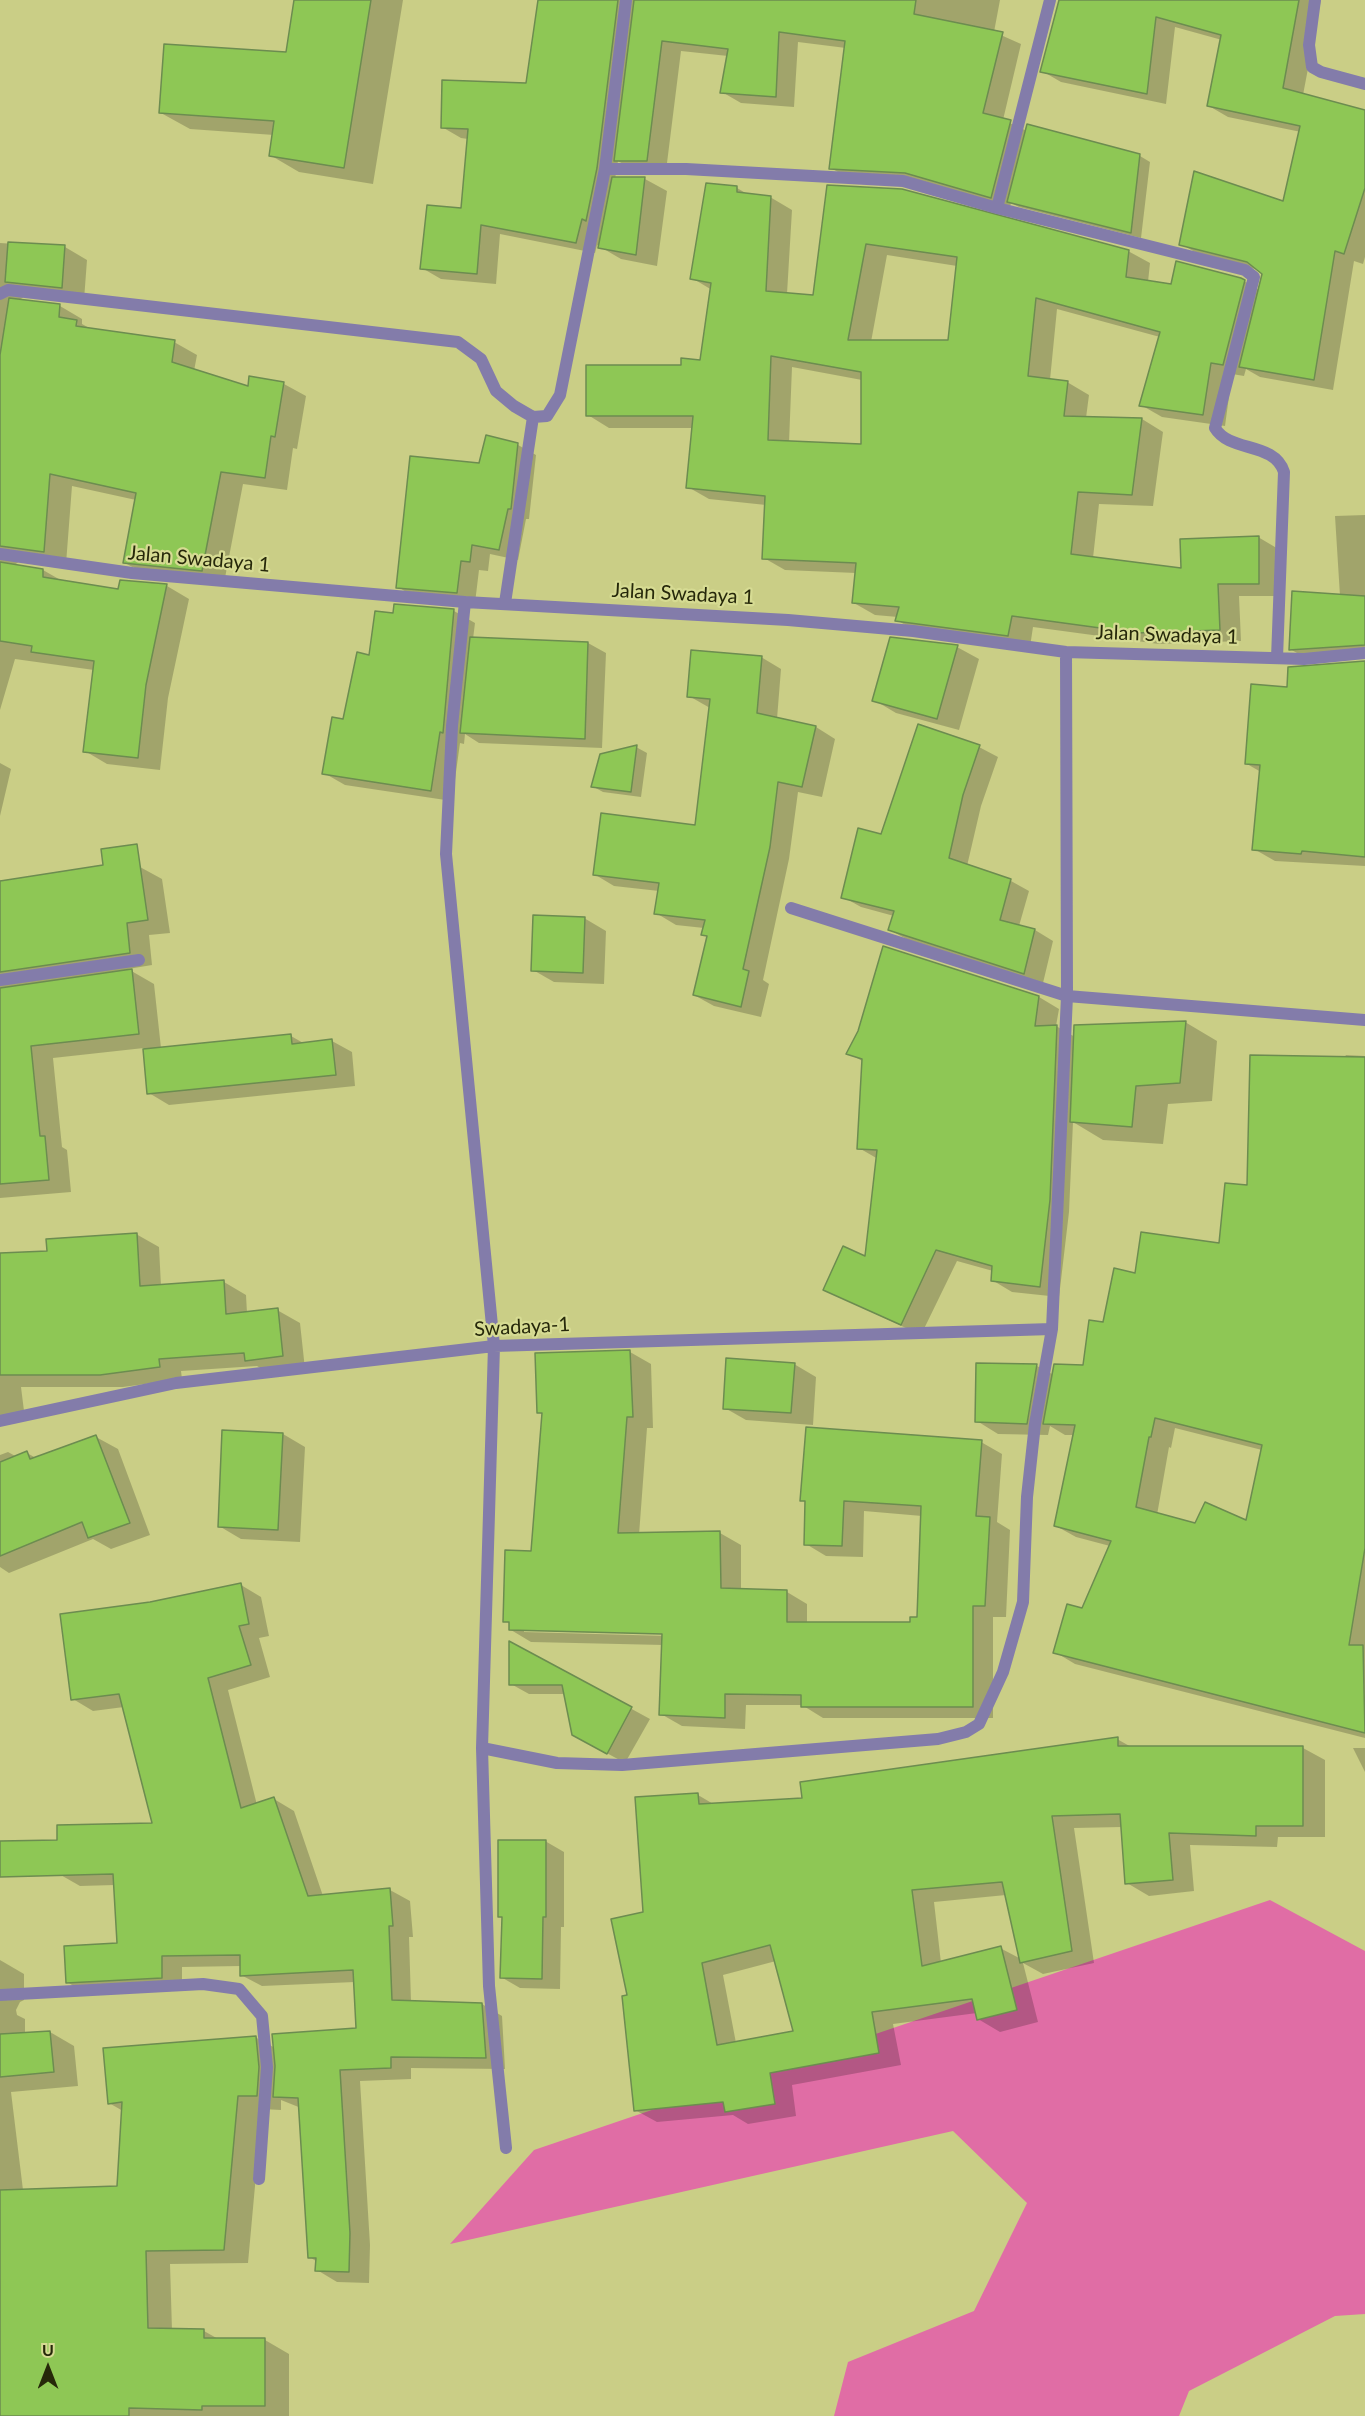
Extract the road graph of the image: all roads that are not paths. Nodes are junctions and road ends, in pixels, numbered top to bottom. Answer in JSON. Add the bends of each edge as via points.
{"nodes":[{"id":1,"x":626,"y":0,"type":"edge"},
{"id":2,"x":1050,"y":0,"type":"edge"},
{"id":3,"x":1315,"y":0,"type":"edge"},
{"id":4,"x":1365,"y":84,"type":"edge"},
{"id":5,"x":606,"y":170,"type":"junction"},
{"id":6,"x":997,"y":208,"type":"junction"},
{"id":7,"x":0,"y":294,"type":"edge"},
{"id":8,"x":533,"y":417,"type":"junction"},
{"id":9,"x":0,"y":554,"type":"edge"},
{"id":10,"x":465,"y":602,"type":"junction"},
{"id":11,"x":506,"y":603,"type":"junction"},
{"id":12,"x":1066,"y":652,"type":"junction"},
{"id":13,"x":1365,"y":653,"type":"edge"},
{"id":14,"x":1277,"y":658,"type":"junction"},
{"id":15,"x":791,"y":908,"type":"dead end"},
{"id":16,"x":139,"y":960,"type":"dead end"},
{"id":17,"x":0,"y":980,"type":"edge"},
{"id":18,"x":1067,"y":996,"type":"junction"},
{"id":19,"x":1365,"y":1020,"type":"edge"},
{"id":20,"x":1052,"y":1329,"type":"junction"},
{"id":21,"x":494,"y":1346,"type":"junction"},
{"id":22,"x":0,"y":1421,"type":"edge"},
{"id":23,"x":482,"y":1748,"type":"junction"},
{"id":24,"x":0,"y":1995,"type":"edge"},
{"id":25,"x":506,"y":2148,"type":"dead end"},
{"id":26,"x":259,"y":2180,"type":"dead end"}],
"edges":[{"from":1,"to":5,"type":"street"},
{"from":2,"to":6,"type":"street"},
{"from":3,"to":4,"type":"street","via":[[1309,45],[1312,67]]},
{"from":5,"to":6,"type":"street","via":[[903,181]]},
{"from":5,"to":8,"type":"street","via":[[560,395],[547,416]]},
{"from":6,"to":14,"type":"street","via":[[1245,270],[1254,277],[1215,428],[1223,437],[1274,457],[1284,471]]},
{"from":7,"to":8,"type":"street","via":[[8,290],[458,342],[481,360],[496,391]]},
{"from":8,"to":11,"type":"street"},
{"from":9,"to":10,"type":"street","name":"Jalan Swadaya 1","via":[[132,573]]},
{"from":10,"to":11,"type":"street","name":"Jalan Swadaya 1"},
{"from":10,"to":21,"type":"street","via":[[452,726],[446,854]]},
{"from":11,"to":12,"type":"street","name":"Jalan Swadaya 1","via":[[788,620],[913,631]]},
{"from":12,"to":14,"type":"street","name":"Jalan Swadaya 1"},
{"from":12,"to":18,"type":"street"},
{"from":13,"to":14,"type":"street","name":"Jalan Swadaya 1"},
{"from":15,"to":18,"type":"street"},
{"from":16,"to":17,"type":"street"},
{"from":18,"to":19,"type":"street"},
{"from":18,"to":20,"type":"street"},
{"from":20,"to":21,"type":"street","name":"Swadaya-1"},
{"from":20,"to":23,"type":"street","via":[[1031,1466],[1023,1602],[1003,1672],[979,1724],[966,1732],[938,1739],[622,1765],[557,1763]]},
{"from":21,"to":22,"type":"street","name":"Swadaya-1","via":[[176,1383]]},
{"from":21,"to":23,"type":"street"},
{"from":23,"to":25,"type":"street","via":[[489,1986]]},
{"from":24,"to":26,"type":"street","via":[[203,1984],[240,1989],[262,2016],[267,2067]]}]}
